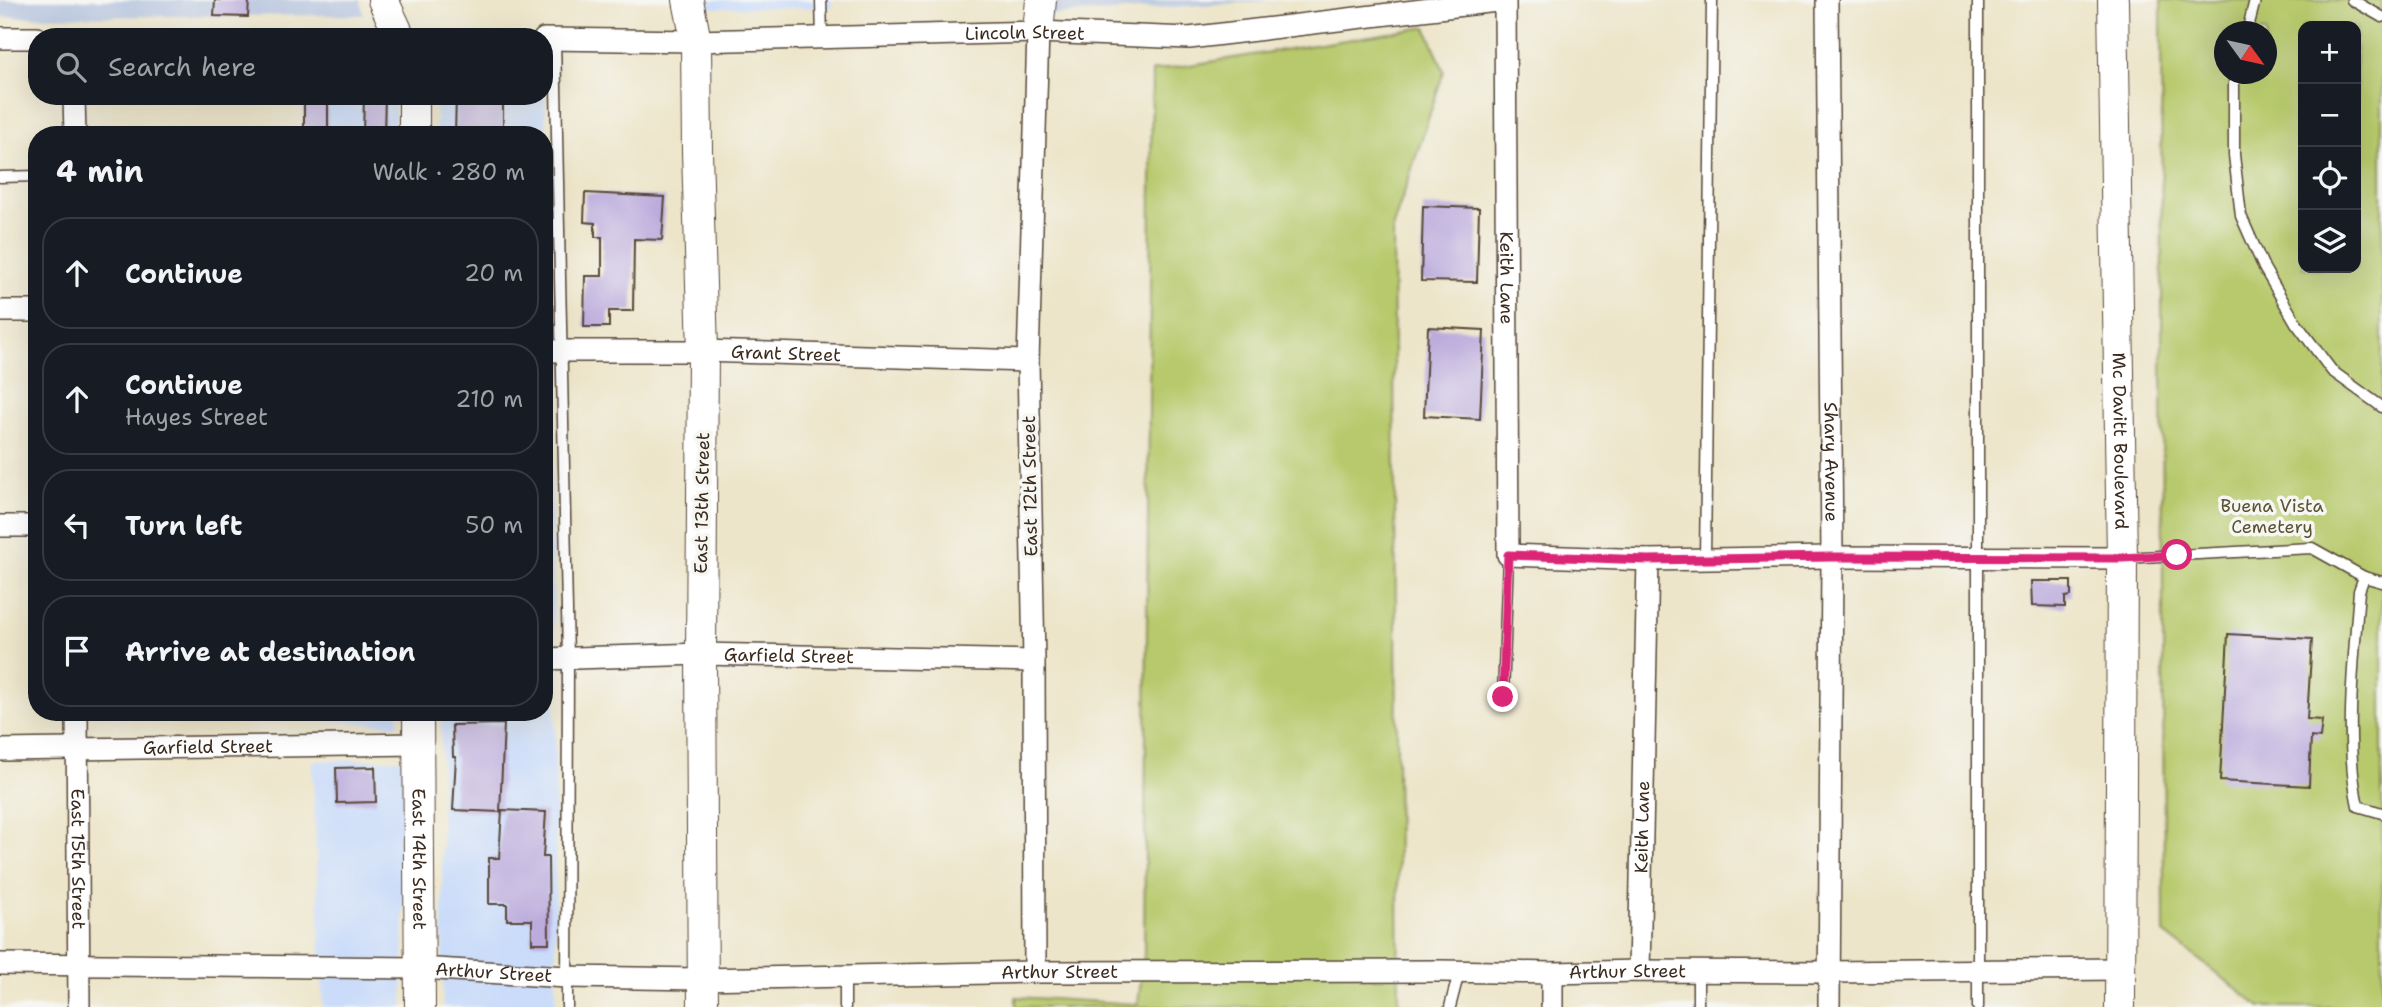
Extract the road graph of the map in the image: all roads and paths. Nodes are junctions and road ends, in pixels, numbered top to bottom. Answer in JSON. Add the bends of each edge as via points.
{"nodes":[{"id":1,"x":383,"y":0,"type":"edge"},
{"id":2,"x":688,"y":0,"type":"edge"},
{"id":3,"x":821,"y":0,"type":"edge"},
{"id":4,"x":1041,"y":0,"type":"edge"},
{"id":5,"x":1505,"y":0,"type":"edge"},
{"id":6,"x":1712,"y":0,"type":"edge"},
{"id":7,"x":1827,"y":0,"type":"edge"},
{"id":8,"x":1978,"y":0,"type":"edge"},
{"id":9,"x":2113,"y":0,"type":"edge"},
{"id":10,"x":2255,"y":0,"type":"edge"},
{"id":11,"x":2352,"y":0,"type":"edge"},
{"id":12,"x":2382,"y":17,"type":"edge"},
{"id":13,"x":2250,"y":21,"type":"edge"},
{"id":14,"x":396,"y":28,"type":"edge"},
{"id":15,"x":1038,"y":33,"type":"junction"},
{"id":16,"x":822,"y":37,"type":"junction"},
{"id":17,"x":0,"y":38,"type":"edge"},
{"id":18,"x":28,"y":38,"type":"edge"},
{"id":19,"x":553,"y":39,"type":"edge"},
{"id":20,"x":696,"y":41,"type":"junction"},
{"id":21,"x":2234,"y":84,"type":"edge"},
{"id":22,"x":74,"y":105,"type":"edge"},
{"id":23,"x":414,"y":105,"type":"edge"},
{"id":24,"x":551,"y":105,"type":"edge"},
{"id":25,"x":75,"y":126,"type":"edge"},
{"id":26,"x":414,"y":126,"type":"edge"},
{"id":27,"x":551,"y":126,"type":"edge"},
{"id":28,"x":28,"y":176,"type":"edge"},
{"id":29,"x":0,"y":177,"type":"edge"},
{"id":30,"x":0,"y":311,"type":"edge"},
{"id":31,"x":28,"y":311,"type":"edge"},
{"id":32,"x":553,"y":351,"type":"edge"},
{"id":33,"x":704,"y":351,"type":"junction"},
{"id":34,"x":1028,"y":361,"type":"junction"},
{"id":35,"x":2382,"y":407,"type":"edge"},
{"id":36,"x":0,"y":526,"type":"edge"},
{"id":37,"x":28,"y":526,"type":"edge"},
{"id":38,"x":1508,"y":555,"type":"junction"},
{"id":39,"x":1832,"y":557,"type":"junction"},
{"id":40,"x":1978,"y":558,"type":"junction"},
{"id":41,"x":2122,"y":558,"type":"junction"},
{"id":42,"x":1705,"y":559,"type":"junction"},
{"id":43,"x":1648,"y":560,"type":"junction"},
{"id":44,"x":2364,"y":577,"type":"junction"},
{"id":45,"x":2382,"y":582,"type":"edge"},
{"id":46,"x":701,"y":654,"type":"junction"},
{"id":47,"x":568,"y":658,"type":"junction"},
{"id":48,"x":553,"y":659,"type":"edge"},
{"id":49,"x":1034,"y":660,"type":"junction"},
{"id":50,"x":1503,"y":697,"type":"dead end"},
{"id":51,"x":77,"y":721,"type":"edge"},
{"id":52,"x":418,"y":721,"type":"edge"},
{"id":53,"x":418,"y":744,"type":"junction"},
{"id":54,"x":77,"y":749,"type":"junction"},
{"id":55,"x":0,"y":750,"type":"edge"},
{"id":56,"x":2382,"y":813,"type":"edge"},
{"id":57,"x":0,"y":964,"type":"edge"},
{"id":58,"x":79,"y":964,"type":"junction"},
{"id":59,"x":420,"y":968,"type":"junction"},
{"id":60,"x":2119,"y":969,"type":"junction"},
{"id":61,"x":1639,"y":971,"type":"junction"},
{"id":62,"x":1698,"y":971,"type":"junction"},
{"id":63,"x":1978,"y":971,"type":"junction"},
{"id":64,"x":1035,"y":972,"type":"junction"},
{"id":65,"x":1459,"y":972,"type":"junction"},
{"id":66,"x":1829,"y":972,"type":"junction"},
{"id":67,"x":1552,"y":974,"type":"junction"},
{"id":68,"x":845,"y":976,"type":"junction"},
{"id":69,"x":567,"y":978,"type":"junction"},
{"id":70,"x":703,"y":993,"type":"edge"},
{"id":71,"x":79,"y":1007,"type":"edge"},
{"id":72,"x":420,"y":1007,"type":"edge"},
{"id":73,"x":567,"y":1007,"type":"edge"},
{"id":74,"x":845,"y":1007,"type":"edge"},
{"id":75,"x":1450,"y":1007,"type":"edge"},
{"id":76,"x":1552,"y":1007,"type":"edge"},
{"id":77,"x":1698,"y":1007,"type":"edge"},
{"id":78,"x":1829,"y":1007,"type":"edge"},
{"id":79,"x":1978,"y":1007,"type":"edge"},
{"id":80,"x":2120,"y":1007,"type":"edge"}],
"edges":[{"from":1,"to":14,"type":"street"},
{"from":2,"to":20,"type":"street","name":"East 13th Street"},
{"from":3,"to":16,"type":"lane"},
{"from":4,"to":15,"type":"street","name":"East 12th Street"},
{"from":5,"to":15,"type":"street","name":"Lincoln Street","via":[[1189,38]]},
{"from":5,"to":38,"type":"street","name":"Keith Lane"},
{"from":6,"to":42,"type":"lane"},
{"from":7,"to":39,"type":"street","name":"Shary Avenue"},
{"from":8,"to":40,"type":"lane"},
{"from":9,"to":41,"type":"street","name":"Mc Davitt Boulevard"},
{"from":10,"to":13,"type":"lane"},
{"from":11,"to":12,"type":"lane"},
{"from":15,"to":16,"type":"street","name":"Lincoln Street"},
{"from":15,"to":34,"type":"street","name":"East 12th Street"},
{"from":16,"to":20,"type":"street","name":"Lincoln Street"},
{"from":17,"to":18,"type":"street"},
{"from":19,"to":20,"type":"street","name":"Lincoln Street"},
{"from":20,"to":33,"type":"street","name":"East 13th Street"},
{"from":21,"to":35,"type":"lane","via":[[2234,155],[2241,216],[2263,268],[2332,372]]},
{"from":22,"to":25,"type":"street"},
{"from":23,"to":26,"type":"street"},
{"from":24,"to":27,"type":"lane"},
{"from":28,"to":29,"type":"lane"},
{"from":30,"to":31,"type":"street"},
{"from":32,"to":33,"type":"street","name":"Grant Street"},
{"from":32,"to":47,"type":"lane"},
{"from":33,"to":34,"type":"street","name":"Grant Street"},
{"from":33,"to":46,"type":"street","name":"East 13th Street"},
{"from":34,"to":49,"type":"street","name":"East 12th Street"},
{"from":36,"to":37,"type":"street"},
{"from":38,"to":43,"type":"street"},
{"from":38,"to":50,"type":"lane"},
{"from":39,"to":40,"type":"street"},
{"from":39,"to":42,"type":"street"},
{"from":39,"to":66,"type":"street","name":"Shary Avenue"},
{"from":40,"to":41,"type":"street"},
{"from":40,"to":63,"type":"lane"},
{"from":41,"to":44,"type":"lane","via":[[2312,548]]},
{"from":41,"to":60,"type":"street","name":"Mc Davitt Boulevard"},
{"from":42,"to":43,"type":"street"},
{"from":43,"to":61,"type":"street","name":"Keith Lane"},
{"from":44,"to":45,"type":"lane"},
{"from":44,"to":56,"type":"lane","via":[[2353,675],[2353,781],[2358,806]]},
{"from":46,"to":47,"type":"street","name":"Garfield Street"},
{"from":46,"to":49,"type":"street","name":"Garfield Street"},
{"from":46,"to":70,"type":"street","name":"East 13th Street"},
{"from":47,"to":48,"type":"street","name":"Garfield Street"},
{"from":47,"to":69,"type":"lane"},
{"from":49,"to":64,"type":"street","name":"East 12th Street"},
{"from":51,"to":54,"type":"street","name":"East 15th Street"},
{"from":52,"to":53,"type":"street","name":"East 14th Street"},
{"from":53,"to":54,"type":"street","name":"Garfield Street"},
{"from":53,"to":59,"type":"street","name":"East 14th Street"},
{"from":54,"to":55,"type":"street","name":"Garfield Street"},
{"from":54,"to":58,"type":"street","name":"East 15th Street"},
{"from":57,"to":58,"type":"street","name":"Arthur Street"},
{"from":58,"to":59,"type":"street","name":"Arthur Street"},
{"from":58,"to":71,"type":"street","name":"East 15th Street"},
{"from":59,"to":69,"type":"street","name":"Arthur Street"},
{"from":59,"to":72,"type":"street","name":"East 14th Street"},
{"from":60,"to":63,"type":"street","name":"Arthur Street"},
{"from":60,"to":80,"type":"street","name":"Mc Davitt Boulevard"},
{"from":61,"to":62,"type":"street","name":"Arthur Street"},
{"from":61,"to":67,"type":"street","name":"Arthur Street"},
{"from":62,"to":66,"type":"street","name":"Arthur Street"},
{"from":62,"to":77,"type":"lane"},
{"from":63,"to":66,"type":"street","name":"Arthur Street"},
{"from":63,"to":79,"type":"lane"},
{"from":64,"to":65,"type":"street","name":"Arthur Street"},
{"from":64,"to":68,"type":"street","name":"Arthur Street"},
{"from":65,"to":67,"type":"street","name":"Arthur Street"},
{"from":65,"to":75,"type":"lane"},
{"from":66,"to":78,"type":"street","name":"Shary Avenue"},
{"from":67,"to":76,"type":"street"},
{"from":68,"to":70,"type":"street","name":"Arthur Street"},
{"from":68,"to":74,"type":"lane"},
{"from":69,"to":70,"type":"street","name":"Arthur Street"},
{"from":69,"to":73,"type":"lane"}]}
